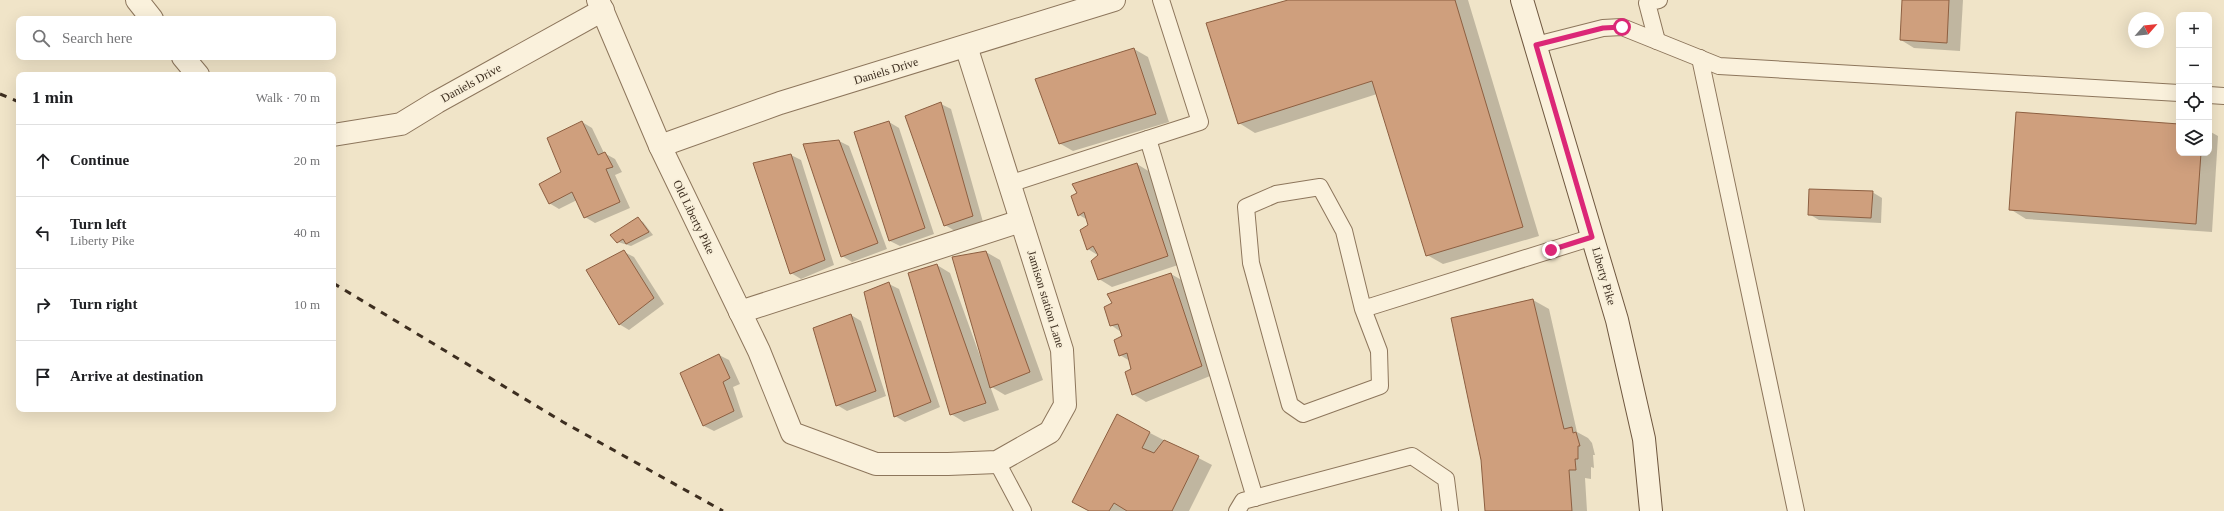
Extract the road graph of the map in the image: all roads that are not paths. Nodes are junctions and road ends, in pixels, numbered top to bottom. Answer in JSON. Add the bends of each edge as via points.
{"nodes":[{"id":1,"x":137,"y":0,"type":"edge"},
{"id":2,"x":1114,"y":0,"type":"edge"},
{"id":3,"x":1160,"y":0,"type":"edge"},
{"id":4,"x":1522,"y":0,"type":"edge"},
{"id":5,"x":1659,"y":0,"type":"edge"},
{"id":6,"x":600,"y":5,"type":"edge"},
{"id":7,"x":150,"y":16,"type":"edge"},
{"id":8,"x":1657,"y":41,"type":"junction"},
{"id":9,"x":1536,"y":45,"type":"junction"},
{"id":10,"x":966,"y":46,"type":"junction"},
{"id":11,"x":1700,"y":58,"type":"junction"},
{"id":12,"x":186,"y":60,"type":"edge"},
{"id":13,"x":196,"y":72,"type":"edge"},
{"id":14,"x":2176,"y":93,"type":"edge"},
{"id":15,"x":2212,"y":95,"type":"edge"},
{"id":16,"x":2224,"y":96,"type":"edge"},
{"id":17,"x":336,"y":135,"type":"edge"},
{"id":18,"x":1148,"y":139,"type":"junction"},
{"id":19,"x":660,"y":146,"type":"junction"},
{"id":20,"x":1009,"y":184,"type":"junction"},
{"id":21,"x":1021,"y":221,"type":"junction"},
{"id":22,"x":1592,"y":237,"type":"junction"},
{"id":23,"x":1363,"y":309,"type":"junction"},
{"id":24,"x":740,"y":312,"type":"junction"},
{"id":25,"x":792,"y":433,"type":"joint"},
{"id":26,"x":997,"y":462,"type":"junction"},
{"id":27,"x":1255,"y":498,"type":"junction"},
{"id":28,"x":1023,"y":511,"type":"edge"},
{"id":29,"x":1237,"y":511,"type":"edge"},
{"id":30,"x":1450,"y":511,"type":"edge"},
{"id":31,"x":1651,"y":511,"type":"edge"},
{"id":32,"x":1796,"y":511,"type":"edge"}],
"edges":[{"from":1,"to":7,"type":"street"},
{"from":2,"to":10,"type":"street","name":"Daniels Drive"},
{"from":3,"to":18,"type":"lane","via":[[1200,122]]},
{"from":4,"to":9,"type":"street","name":"Liberty Pike"},
{"from":5,"to":8,"type":"lane","via":[[1647,3]]},
{"from":6,"to":17,"type":"street","name":"Daniels Drive","via":[[401,124]]},
{"from":6,"to":19,"type":"street","name":"Old Liberty Pike"},
{"from":8,"to":9,"type":"lane","via":[[1622,27]]},
{"from":8,"to":11,"type":"lane"},
{"from":9,"to":22,"type":"street","name":"Liberty Pike"},
{"from":10,"to":19,"type":"street","name":"Daniels Drive","via":[[780,103]]},
{"from":10,"to":20,"type":"street","name":"Jamison station Lane"},
{"from":11,"to":14,"type":"lane","via":[[1719,66]]},
{"from":11,"to":32,"type":"lane"},
{"from":12,"to":13,"type":"street"},
{"from":15,"to":16,"type":"lane"},
{"from":18,"to":20,"type":"lane"},
{"from":18,"to":27,"type":"lane"},
{"from":19,"to":24,"type":"street","name":"Old Liberty Pike"},
{"from":20,"to":21,"type":"street","name":"Jamison station Lane"},
{"from":21,"to":24,"type":"street"},
{"from":21,"to":26,"type":"street","name":"Jamison station Lane","via":[[1062,350],[1065,405],[1050,432]]},
{"from":22,"to":23,"type":"lane"},
{"from":22,"to":31,"type":"street","name":"Liberty Pike","via":[[1617,320],[1644,439]]},
{"from":23,"to":23,"type":"lane","via":[[1344,231],[1320,187],[1276,194],[1246,207],[1251,263],[1290,405],[1303,414],[1380,386],[1379,351]]},
{"from":24,"to":25,"type":"street","name":"Old Liberty Pike","via":[[759,351]]},
{"from":25,"to":26,"type":"street","name":"Jamison station Lane","via":[[876,464]]},
{"from":26,"to":28,"type":"lane"},
{"from":27,"to":29,"type":"lane","via":[[1243,501]]},
{"from":27,"to":30,"type":"lane","via":[[1412,456],[1446,479]]}]}
